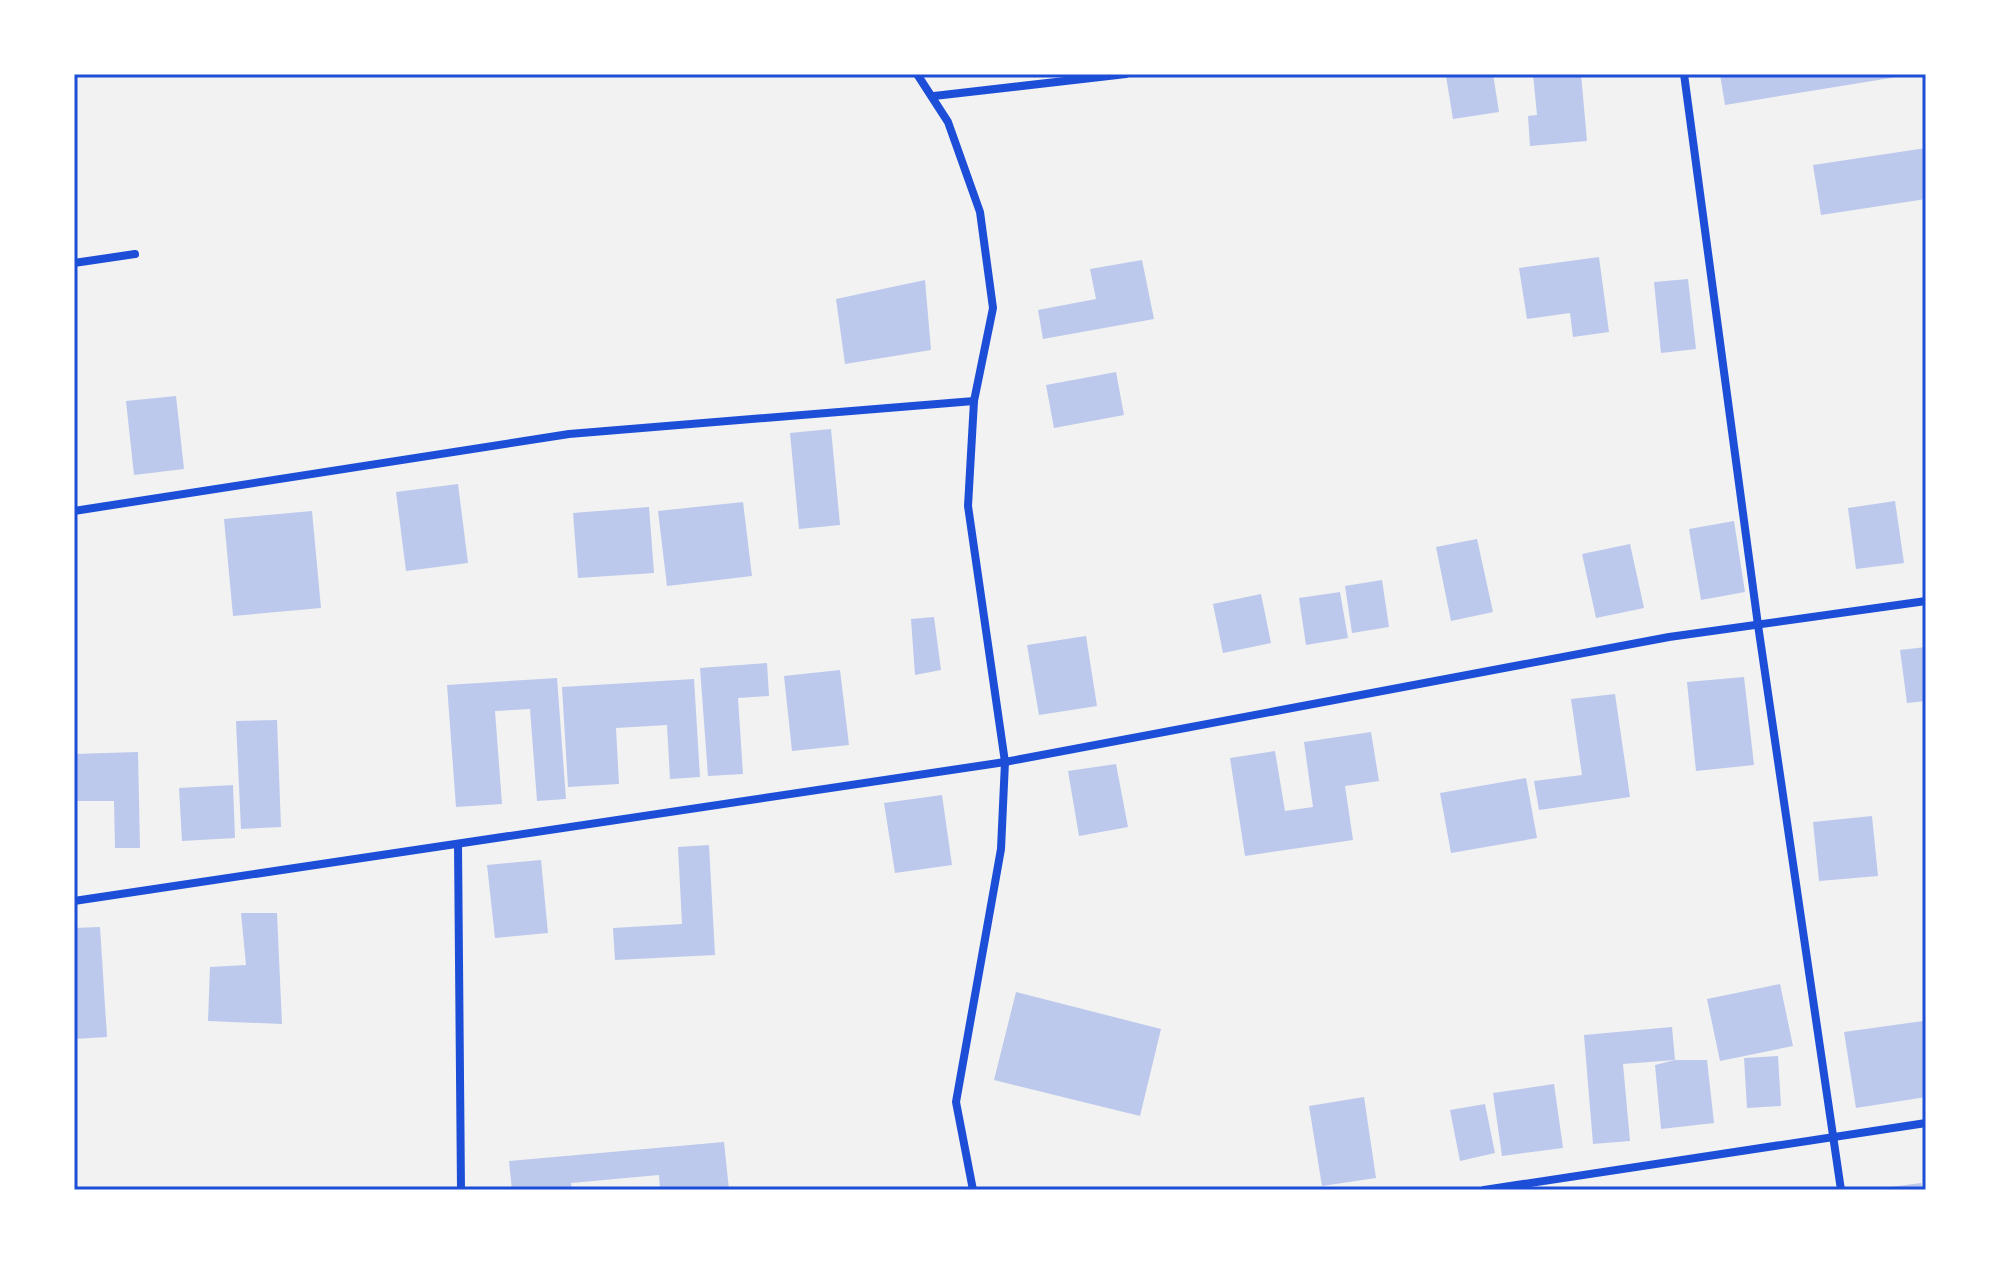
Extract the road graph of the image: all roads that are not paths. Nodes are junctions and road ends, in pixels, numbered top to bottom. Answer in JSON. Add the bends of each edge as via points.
{"nodes":[{"id":1,"x":917,"y":74,"type":"edge"},
{"id":2,"x":1126,"y":74,"type":"edge"},
{"id":3,"x":1684,"y":74,"type":"edge"},
{"id":4,"x":934,"y":96,"type":"junction"},
{"id":5,"x":135,"y":254,"type":"dead end"},
{"id":6,"x":74,"y":263,"type":"edge"},
{"id":7,"x":974,"y":401,"type":"junction"},
{"id":8,"x":74,"y":511,"type":"edge"},
{"id":9,"x":1926,"y":601,"type":"edge"},
{"id":10,"x":1758,"y":625,"type":"junction"},
{"id":11,"x":1005,"y":762,"type":"junction"},
{"id":12,"x":458,"y":845,"type":"junction"},
{"id":13,"x":74,"y":901,"type":"edge"},
{"id":14,"x":1926,"y":1123,"type":"edge"},
{"id":15,"x":1832,"y":1137,"type":"junction"},
{"id":16,"x":461,"y":1190,"type":"edge"},
{"id":17,"x":973,"y":1190,"type":"edge"},
{"id":18,"x":1484,"y":1190,"type":"edge"},
{"id":19,"x":1841,"y":1190,"type":"edge"}],
"edges":[{"from":1,"to":4,"type":"street"},
{"from":2,"to":4,"type":"street"},
{"from":3,"to":10,"type":"street"},
{"from":4,"to":7,"type":"street","via":[[980,212],[993,308]]},
{"from":5,"to":6,"type":"street"},
{"from":7,"to":8,"type":"street","via":[[569,434]]},
{"from":7,"to":11,"type":"street","via":[[968,506]]},
{"from":9,"to":10,"type":"street"},
{"from":10,"to":11,"type":"street","via":[[1669,637]]},
{"from":10,"to":15,"type":"street"},
{"from":11,"to":12,"type":"street"},
{"from":11,"to":17,"type":"street","via":[[1001,849],[956,1102]]},
{"from":12,"to":13,"type":"street"},
{"from":12,"to":16,"type":"street"},
{"from":14,"to":15,"type":"street"},
{"from":15,"to":18,"type":"street"},
{"from":15,"to":19,"type":"street"}]}
